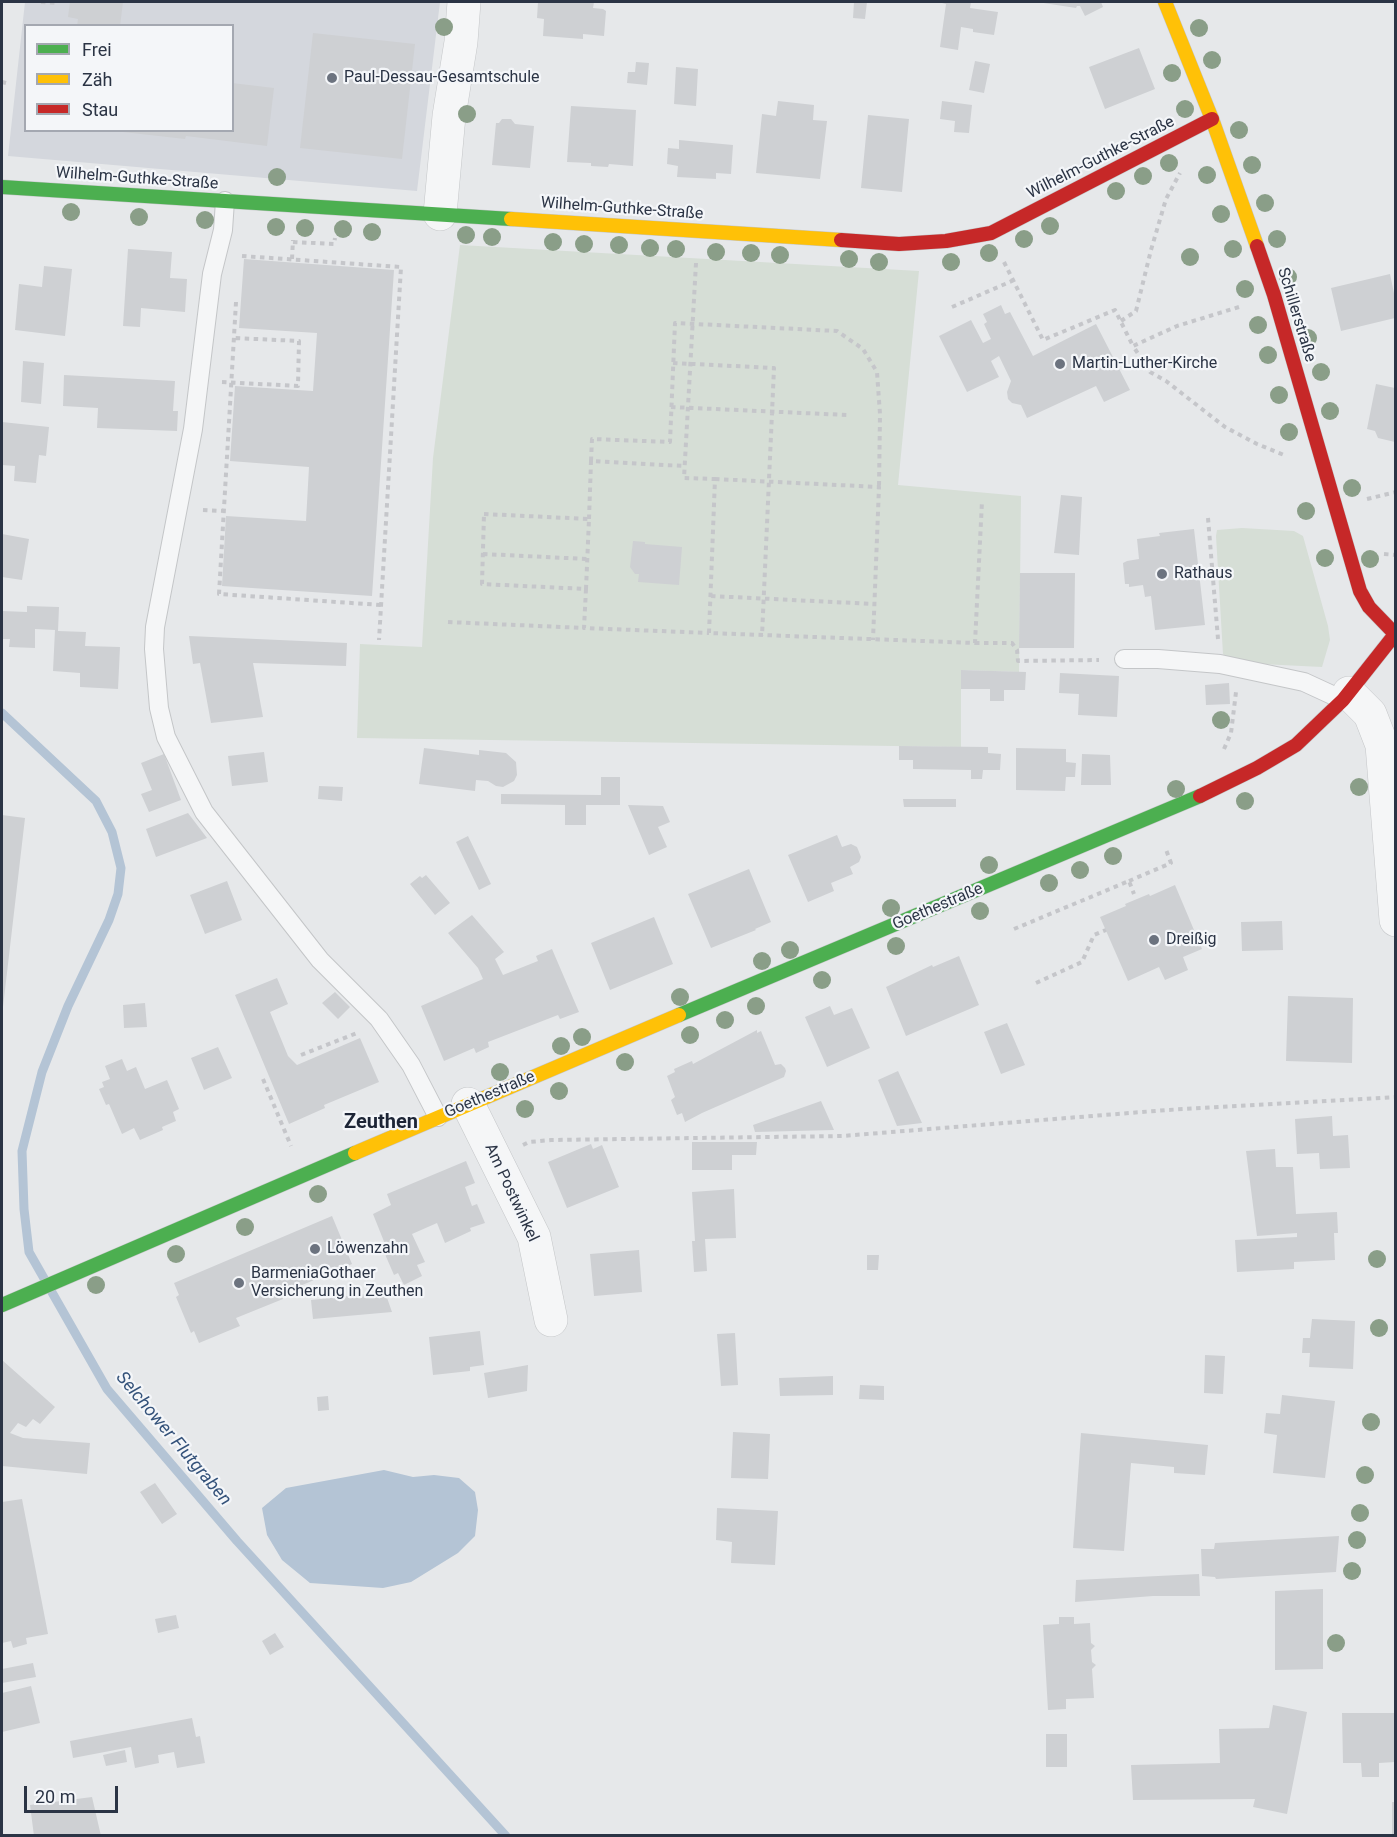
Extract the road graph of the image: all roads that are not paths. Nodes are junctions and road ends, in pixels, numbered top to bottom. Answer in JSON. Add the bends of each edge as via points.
{"nodes":[{"id":1,"x":464,"y":2,"type":"edge"},
{"id":2,"x":1165,"y":2,"type":"edge"},
{"id":3,"x":1212,"y":119,"type":"junction"},
{"id":4,"x":2,"y":187,"type":"edge"},
{"id":5,"x":225,"y":201,"type":"junction"},
{"id":6,"x":440,"y":214,"type":"junction"},
{"id":7,"x":1395,"y":634,"type":"edge"},
{"id":8,"x":1124,"y":659,"type":"road end"},
{"id":9,"x":1346,"y":696,"type":"junction"},
{"id":10,"x":1395,"y":920,"type":"edge"},
{"id":11,"x":468,"y":1104,"type":"junction"},
{"id":12,"x":438,"y":1117,"type":"junction"},
{"id":13,"x":2,"y":1305,"type":"edge"},
{"id":14,"x":551,"y":1320,"type":"dead end"}],
"edges":[{"from":1,"to":6,"type":"street"},
{"from":2,"to":3,"type":"street","name":"Schillerstraße"},
{"from":3,"to":6,"type":"street","name":"Wilhelm-Guthke-Straße","via":[[991,233],[946,241],[899,244]]},
{"from":3,"to":7,"type":"street","name":"Schillerstraße","via":[[1274,295],[1360,591],[1369,607]]},
{"from":4,"to":5,"type":"street","name":"Wilhelm-Guthke-Straße"},
{"from":5,"to":6,"type":"street","name":"Wilhelm-Guthke-Straße"},
{"from":5,"to":12,"type":"lane","name":"Goethestraße","via":[[193,429],[159,598],[154,649],[159,708],[166,737],[204,812],[320,960],[379,1019],[411,1065]]},
{"from":7,"to":9,"type":"street","name":"Goethestraße"},
{"from":8,"to":9,"type":"lane","via":[[1228,666],[1304,682]]},
{"from":9,"to":10,"type":"street","via":[[1370,714],[1382,745]]},
{"from":9,"to":11,"type":"street","name":"Goethestraße","via":[[1296,745],[1186,803]]},
{"from":11,"to":12,"type":"street","name":"Goethestraße"},
{"from":11,"to":14,"type":"street","name":"Am Postwinkel","via":[[534,1237]]},
{"from":12,"to":13,"type":"street","name":"Goethestraße"}]}
